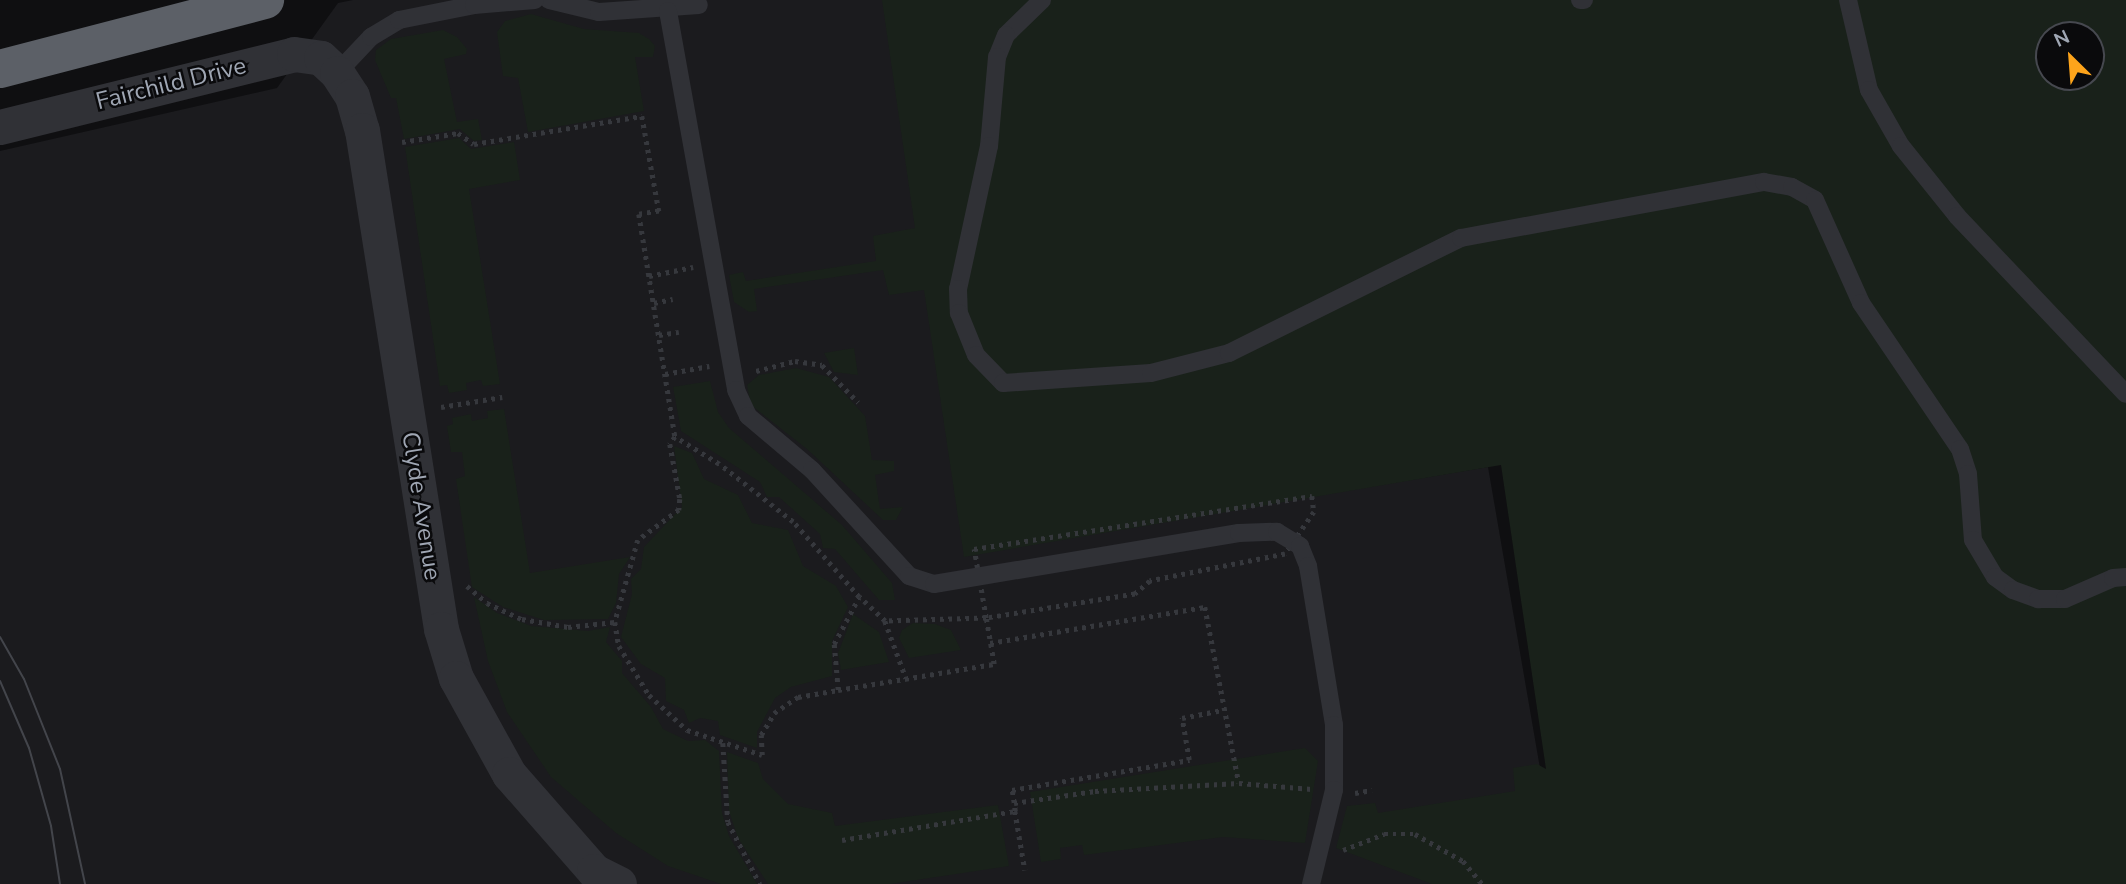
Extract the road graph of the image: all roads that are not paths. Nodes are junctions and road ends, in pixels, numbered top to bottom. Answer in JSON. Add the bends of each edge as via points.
{"nodes":[{"id":1,"x":265,"y":0,"type":"edge"},
{"id":2,"x":535,"y":0,"type":"edge"},
{"id":3,"x":549,"y":0,"type":"edge"},
{"id":4,"x":1042,"y":0,"type":"edge"},
{"id":5,"x":1848,"y":0,"type":"edge"},
{"id":6,"x":699,"y":5,"type":"dead end"},
{"id":7,"x":668,"y":10,"type":"junction"},
{"id":8,"x":0,"y":69,"type":"edge"},
{"id":9,"x":337,"y":73,"type":"junction"},
{"id":10,"x":0,"y":127,"type":"edge"},
{"id":11,"x":2126,"y":394,"type":"edge"},
{"id":12,"x":2126,"y":577,"type":"edge"},
{"id":13,"x":599,"y":880,"type":"edge"},
{"id":14,"x":1311,"y":884,"type":"edge"}],
"edges":[{"from":1,"to":8,"type":"highway"},
{"from":2,"to":9,"type":"lane","via":[[474,5],[399,20],[371,37]]},
{"from":3,"to":7,"type":"lane","via":[[599,12]]},
{"from":4,"to":12,"type":"lane","via":[[1006,35],[997,57],[989,146],[958,289],[959,313],[976,355],[1003,383],[1150,373],[1217,357],[1461,238],[1765,183],[1792,187],[1815,200],[1861,303],[1960,449],[1968,474],[1973,540],[1995,577],[2038,599],[2065,600],[2113,578]]},
{"from":5,"to":11,"type":"lane","via":[[1869,90],[1901,146],[1958,216]]},
{"from":6,"to":7,"type":"lane"},
{"from":7,"to":14,"type":"lane","via":[[736,390],[748,416],[812,470],[919,582],[934,584],[1239,533],[1277,532],[1300,545],[1308,566],[1334,724],[1335,790]]},
{"from":9,"to":10,"type":"street","name":"Fairchild Drive","via":[[321,58],[294,54]]},
{"from":9,"to":13,"type":"street","name":"Clyde Avenue","via":[[352,96],[362,130],[437,604],[456,678],[509,774]]}]}
